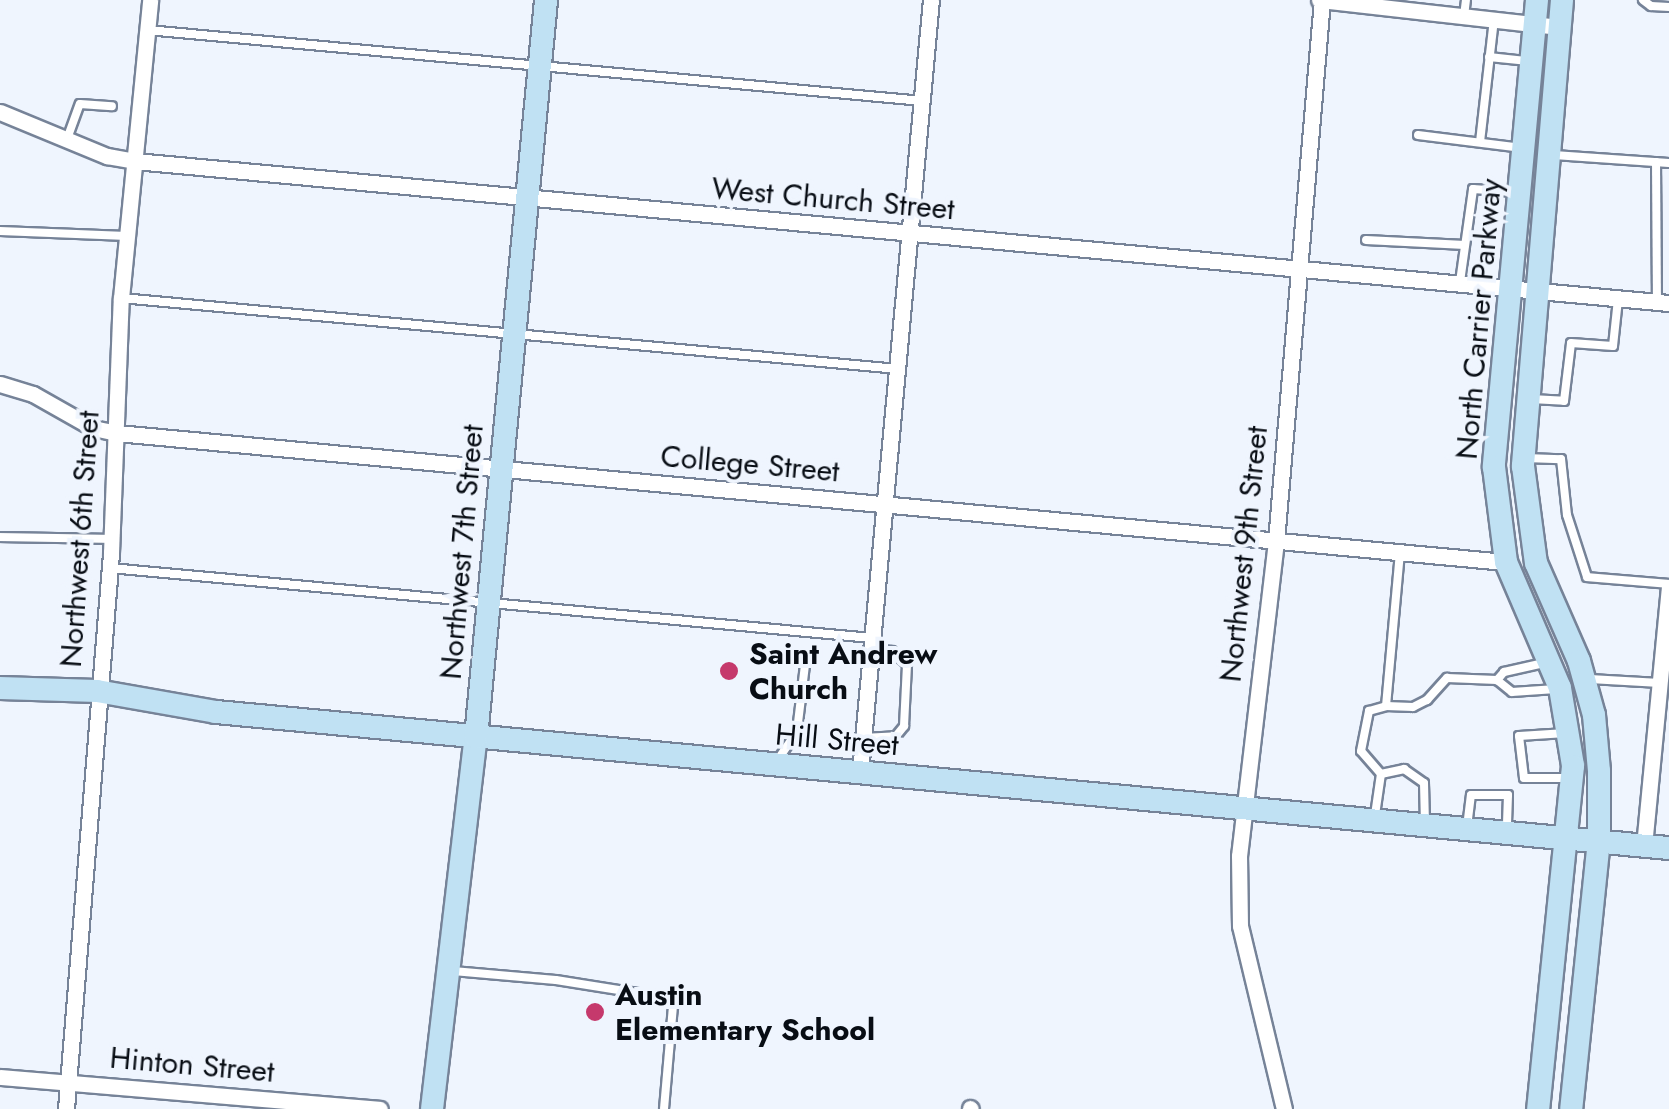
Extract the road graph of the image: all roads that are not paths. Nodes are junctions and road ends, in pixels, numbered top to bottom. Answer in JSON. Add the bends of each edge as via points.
{"nodes":[{"id":1,"x":150,"y":0,"type":"edge"},
{"id":2,"x":546,"y":0,"type":"edge"},
{"id":3,"x":931,"y":0,"type":"edge"},
{"id":4,"x":1321,"y":0,"type":"edge"},
{"id":5,"x":1562,"y":0,"type":"edge"},
{"id":6,"x":1643,"y":0,"type":"edge"},
{"id":7,"x":1669,"y":7,"type":"edge"},
{"id":8,"x":1465,"y":8,"type":"edge"},
{"id":9,"x":1536,"y":12,"type":"edge"},
{"id":10,"x":1494,"y":19,"type":"junction"},
{"id":11,"x":1560,"y":26,"type":"junction"},
{"id":12,"x":147,"y":30,"type":"junction"},
{"id":13,"x":1490,"y":57,"type":"junction"},
{"id":14,"x":1531,"y":62,"type":"junction"},
{"id":15,"x":539,"y":67,"type":"junction"},
{"id":16,"x":922,"y":101,"type":"junction"},
{"id":17,"x":112,"y":106,"type":"dead end"},
{"id":18,"x":0,"y":112,"type":"edge"},
{"id":19,"x":1418,"y":135,"type":"dead end"},
{"id":20,"x":67,"y":139,"type":"junction"},
{"id":21,"x":1480,"y":142,"type":"junction"},
{"id":22,"x":1523,"y":148,"type":"junction"},
{"id":23,"x":1550,"y":154,"type":"junction"},
{"id":24,"x":135,"y":161,"type":"junction"},
{"id":25,"x":1656,"y":162,"type":"junction"},
{"id":26,"x":1669,"y":163,"type":"edge"},
{"id":27,"x":1519,"y":192,"type":"junction"},
{"id":28,"x":526,"y":197,"type":"junction"},
{"id":29,"x":0,"y":232,"type":"edge"},
{"id":30,"x":911,"y":234,"type":"junction"},
{"id":31,"x":127,"y":236,"type":"junction"},
{"id":32,"x":1366,"y":240,"type":"dead end"},
{"id":33,"x":1465,"y":245,"type":"junction"},
{"id":34,"x":1298,"y":270,"type":"junction"},
{"id":35,"x":1460,"y":284,"type":"junction"},
{"id":36,"x":1511,"y":289,"type":"junction"},
{"id":37,"x":1538,"y":292,"type":"junction"},
{"id":38,"x":120,"y":298,"type":"junction"},
{"id":39,"x":1618,"y":299,"type":"junction"},
{"id":40,"x":1663,"y":303,"type":"edge"},
{"id":41,"x":512,"y":333,"type":"junction"},
{"id":42,"x":898,"y":369,"type":"junction"},
{"id":43,"x":0,"y":384,"type":"edge"},
{"id":44,"x":1527,"y":399,"type":"junction"},
{"id":45,"x":116,"y":433,"type":"junction"},
{"id":46,"x":1523,"y":458,"type":"junction"},
{"id":47,"x":498,"y":468,"type":"junction"},
{"id":48,"x":885,"y":504,"type":"junction"},
{"id":49,"x":0,"y":536,"type":"edge"},
{"id":50,"x":112,"y":539,"type":"junction"},
{"id":51,"x":1276,"y":541,"type":"junction"},
{"id":52,"x":1400,"y":552,"type":"junction"},
{"id":53,"x":1506,"y":562,"type":"junction"},
{"id":54,"x":110,"y":568,"type":"junction"},
{"id":55,"x":1669,"y":586,"type":"edge"},
{"id":56,"x":486,"y":606,"type":"junction"},
{"id":57,"x":871,"y":644,"type":"junction"},
{"id":58,"x":806,"y":657,"type":"dead end"},
{"id":59,"x":1548,"y":662,"type":"junction"},
{"id":60,"x":1497,"y":680,"type":"junction"},
{"id":61,"x":1584,"y":680,"type":"junction"},
{"id":62,"x":1660,"y":682,"type":"junction"},
{"id":63,"x":0,"y":688,"type":"edge"},
{"id":64,"x":1560,"y":688,"type":"junction"},
{"id":65,"x":97,"y":692,"type":"junction"},
{"id":66,"x":1386,"y":706,"type":"junction"},
{"id":67,"x":1570,"y":732,"type":"junction"},
{"id":68,"x":476,"y":738,"type":"junction"},
{"id":69,"x":863,"y":738,"type":"junction"},
{"id":70,"x":775,"y":765,"type":"junction"},
{"id":71,"x":860,"y":772,"type":"junction"},
{"id":72,"x":1381,"y":774,"type":"junction"},
{"id":73,"x":1524,"y":778,"type":"junction"},
{"id":74,"x":1572,"y":778,"type":"junction"},
{"id":75,"x":1508,"y":796,"type":"junction"},
{"id":76,"x":1244,"y":807,"type":"junction"},
{"id":77,"x":1375,"y":820,"type":"junction"},
{"id":78,"x":1425,"y":825,"type":"junction"},
{"id":79,"x":1466,"y":829,"type":"junction"},
{"id":80,"x":1506,"y":832,"type":"junction"},
{"id":81,"x":1568,"y":837,"type":"junction"},
{"id":82,"x":1599,"y":840,"type":"junction"},
{"id":83,"x":1644,"y":846,"type":"junction"},
{"id":84,"x":1669,"y":848,"type":"edge"},
{"id":85,"x":448,"y":971,"type":"junction"},
{"id":86,"x":0,"y":1077,"type":"edge"},
{"id":87,"x":68,"y":1082,"type":"junction"},
{"id":88,"x":66,"y":1109,"type":"edge"},
{"id":89,"x":380,"y":1109,"type":"edge"},
{"id":90,"x":432,"y":1109,"type":"edge"},
{"id":91,"x":664,"y":1109,"type":"edge"},
{"id":92,"x":1284,"y":1109,"type":"edge"},
{"id":93,"x":1538,"y":1109,"type":"edge"},
{"id":94,"x":1571,"y":1109,"type":"edge"}],
"edges":[{"from":1,"to":12,"type":"street","name":"Northwest 6th Street"},
{"from":2,"to":15,"type":"street","name":"Northwest 7th Street"},
{"from":3,"to":16,"type":"street"},
{"from":4,"to":8,"type":"street"},
{"from":4,"to":34,"type":"street","name":"Northwest 9th Street"},
{"from":5,"to":11,"type":"street","name":"North Carrier Parkway"},
{"from":6,"to":7,"type":"lane"},
{"from":8,"to":10,"type":"street"},
{"from":9,"to":10,"type":"street"},
{"from":9,"to":11,"type":"street"},
{"from":9,"to":14,"type":"street","name":"North Carrier Parkway"},
{"from":10,"to":13,"type":"lane"},
{"from":11,"to":23,"type":"street","name":"North Carrier Parkway"},
{"from":12,"to":15,"type":"lane"},
{"from":12,"to":24,"type":"street","name":"Northwest 6th Street"},
{"from":13,"to":14,"type":"lane"},
{"from":13,"to":21,"type":"lane"},
{"from":14,"to":22,"type":"street","name":"North Carrier Parkway"},
{"from":15,"to":16,"type":"lane"},
{"from":15,"to":28,"type":"street","name":"Northwest 7th Street"},
{"from":16,"to":30,"type":"street"},
{"from":17,"to":20,"type":"lane","via":[[80,104]]},
{"from":18,"to":20,"type":"street","name":"West Church Street"},
{"from":19,"to":21,"type":"lane"},
{"from":20,"to":24,"type":"street","name":"West Church Street"},
{"from":21,"to":22,"type":"lane"},
{"from":22,"to":27,"type":"street","name":"North Carrier Parkway"},
{"from":23,"to":25,"type":"lane"},
{"from":23,"to":37,"type":"street","name":"North Carrier Parkway"},
{"from":24,"to":28,"type":"street","name":"West Church Street"},
{"from":24,"to":31,"type":"street","name":"Northwest 6th Street"},
{"from":25,"to":26,"type":"lane"},
{"from":25,"to":40,"type":"lane"},
{"from":27,"to":33,"type":"lane","via":[[1473,189]]},
{"from":27,"to":36,"type":"street","name":"North Carrier Parkway"},
{"from":28,"to":30,"type":"street","name":"West Church Street"},
{"from":28,"to":41,"type":"street","name":"Northwest 7th Street"},
{"from":29,"to":31,"type":"lane"},
{"from":30,"to":34,"type":"street","name":"West Church Street"},
{"from":30,"to":42,"type":"street"},
{"from":31,"to":38,"type":"street","name":"Northwest 6th Street"},
{"from":32,"to":33,"type":"lane"},
{"from":33,"to":35,"type":"lane"},
{"from":34,"to":35,"type":"street","name":"West Church Street"},
{"from":34,"to":51,"type":"street","name":"Northwest 9th Street"},
{"from":35,"to":36,"type":"street","name":"West Church Street"},
{"from":36,"to":37,"type":"street","name":"West Church Street"},
{"from":36,"to":53,"type":"street","name":"North Carrier Parkway","via":[[1494,467]]},
{"from":37,"to":39,"type":"street","name":"West Church Street"},
{"from":37,"to":44,"type":"street","name":"North Carrier Parkway"},
{"from":38,"to":41,"type":"lane"},
{"from":38,"to":45,"type":"street","name":"Northwest 6th Street"},
{"from":39,"to":40,"type":"street","name":"West Church Street"},
{"from":39,"to":44,"type":"lane","via":[[1614,346],[1571,343],[1564,401]]},
{"from":41,"to":42,"type":"lane"},
{"from":41,"to":47,"type":"street","name":"Northwest 7th Street"},
{"from":42,"to":48,"type":"street"},
{"from":43,"to":45,"type":"street","name":"College Street"},
{"from":44,"to":46,"type":"street","name":"North Carrier Parkway"},
{"from":45,"to":47,"type":"street","name":"College Street"},
{"from":45,"to":50,"type":"street","name":"Northwest 6th Street"},
{"from":46,"to":55,"type":"lane","via":[[1561,459],[1566,515],[1587,578]]},
{"from":46,"to":61,"type":"street","name":"North Carrier Parkway","via":[[1536,563]]},
{"from":47,"to":48,"type":"street","name":"College Street"},
{"from":47,"to":56,"type":"street","name":"Northwest 7th Street"},
{"from":48,"to":51,"type":"street","name":"College Street"},
{"from":48,"to":57,"type":"street"},
{"from":49,"to":50,"type":"lane"},
{"from":50,"to":54,"type":"street","name":"Northwest 6th Street"},
{"from":51,"to":52,"type":"street","name":"College Street"},
{"from":51,"to":76,"type":"street","name":"Northwest 9th Street"},
{"from":52,"to":53,"type":"street","name":"College Street"},
{"from":52,"to":66,"type":"lane"},
{"from":53,"to":59,"type":"street","name":"North Carrier Parkway"},
{"from":54,"to":56,"type":"lane"},
{"from":54,"to":65,"type":"street","name":"Northwest 6th Street"},
{"from":55,"to":62,"type":"street"},
{"from":56,"to":57,"type":"lane"},
{"from":56,"to":68,"type":"street","name":"Northwest 7th Street"},
{"from":57,"to":69,"type":"street"},
{"from":57,"to":69,"type":"lane","via":[[908,664],[904,726],[896,736]]},
{"from":58,"to":70,"type":"lane","via":[[797,731]]},
{"from":59,"to":60,"type":"lane","via":[[1504,672]]},
{"from":59,"to":64,"type":"street","name":"North Carrier Parkway"},
{"from":60,"to":64,"type":"lane","via":[[1512,692]]},
{"from":60,"to":66,"type":"lane","via":[[1447,678],[1427,700]]},
{"from":61,"to":62,"type":"lane"},
{"from":61,"to":82,"type":"street","name":"North Carrier Parkway","via":[[1594,715]]},
{"from":62,"to":83,"type":"street"},
{"from":63,"to":65,"type":"street","name":"Hill Street"},
{"from":64,"to":67,"type":"street","name":"North Carrier Parkway"},
{"from":65,"to":68,"type":"street","name":"Hill Street","via":[[216,712]]},
{"from":65,"to":87,"type":"street","name":"Northwest 6th Street"},
{"from":66,"to":72,"type":"lane","via":[[1365,716],[1362,743],[1364,759]]},
{"from":67,"to":73,"type":"lane","via":[[1519,736]]},
{"from":67,"to":74,"type":"street","name":"North Carrier Parkway"},
{"from":68,"to":70,"type":"street","name":"Hill Street"},
{"from":68,"to":85,"type":"street","name":"Northwest 7th Street"},
{"from":69,"to":71,"type":"street"},
{"from":70,"to":71,"type":"street","name":"Hill Street"},
{"from":71,"to":76,"type":"street","name":"Hill Street"},
{"from":72,"to":77,"type":"lane"},
{"from":72,"to":78,"type":"lane","via":[[1394,768],[1420,778]]},
{"from":73,"to":74,"type":"lane"},
{"from":73,"to":75,"type":"lane"},
{"from":74,"to":81,"type":"street","name":"North Carrier Parkway"},
{"from":75,"to":79,"type":"lane","via":[[1472,795]]},
{"from":75,"to":80,"type":"lane"},
{"from":76,"to":77,"type":"street","name":"Hill Street"},
{"from":76,"to":92,"type":"street","name":"Northwest 9th Street","via":[[1240,926]]},
{"from":77,"to":78,"type":"street","name":"Hill Street"},
{"from":78,"to":79,"type":"street","name":"Hill Street"},
{"from":79,"to":80,"type":"street","name":"Hill Street"},
{"from":80,"to":81,"type":"street","name":"Hill Street"},
{"from":81,"to":82,"type":"street","name":"Hill Street"},
{"from":81,"to":93,"type":"street","name":"North Carrier Parkway"},
{"from":82,"to":83,"type":"street","name":"Hill Street"},
{"from":82,"to":94,"type":"street","name":"North Carrier Parkway"},
{"from":83,"to":84,"type":"street","name":"Hill Street"},
{"from":85,"to":90,"type":"street","name":"Northwest 7th Street"},
{"from":85,"to":91,"type":"lane","via":[[669,998]]},
{"from":86,"to":87,"type":"street","name":"Hinton Street"},
{"from":87,"to":88,"type":"street","name":"Northwest 6th Street"},
{"from":87,"to":89,"type":"street","name":"Hinton Street"}]}
